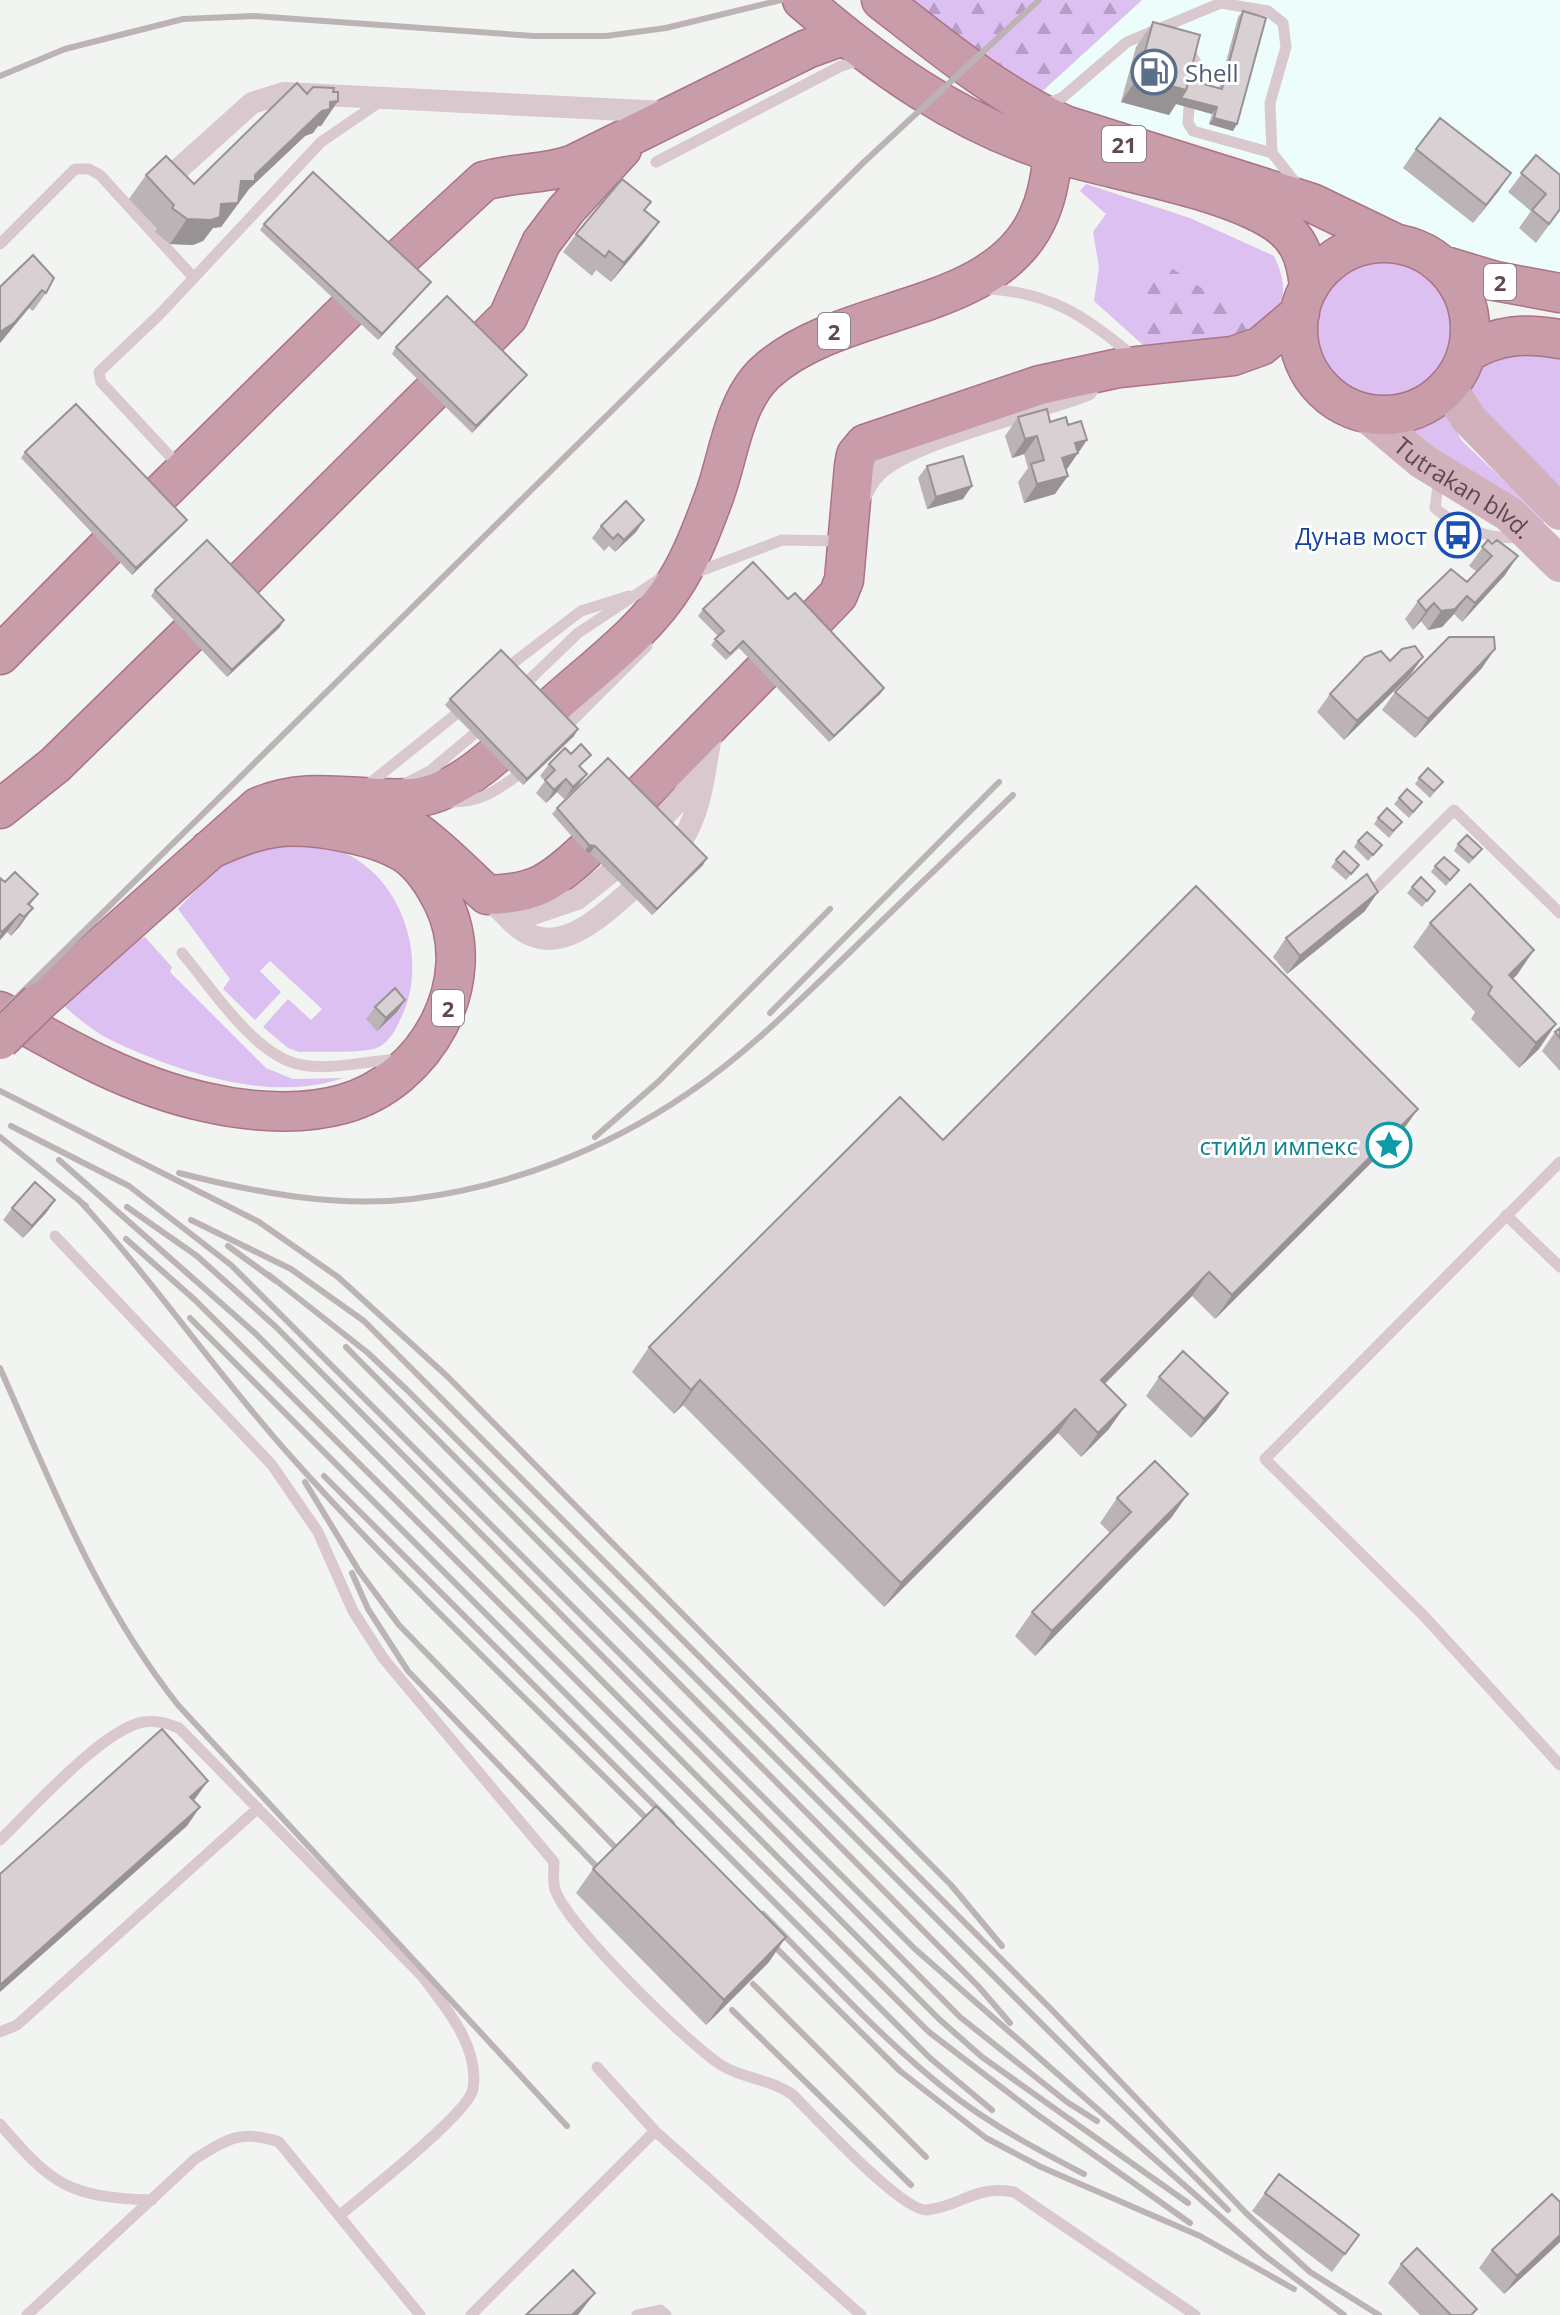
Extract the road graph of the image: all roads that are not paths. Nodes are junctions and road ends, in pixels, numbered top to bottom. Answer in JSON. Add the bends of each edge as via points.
{"nodes":[{"id":1,"x":802,"y":0,"type":"edge"},
{"id":2,"x":881,"y":0,"type":"edge"},
{"id":3,"x":1162,"y":27,"type":"junction"},
{"id":4,"x":857,"y":47,"type":"junction"},
{"id":5,"x":1193,"y":88,"type":"edge"},
{"id":6,"x":382,"y":101,"type":"junction"},
{"id":7,"x":1189,"y":107,"type":"edge"},
{"id":8,"x":1034,"y":110,"type":"junction"},
{"id":9,"x":675,"y":113,"type":"junction"},
{"id":10,"x":648,"y":146,"type":"junction"},
{"id":11,"x":1054,"y":152,"type":"junction"},
{"id":12,"x":1272,"y":153,"type":"junction"},
{"id":13,"x":172,"y":175,"type":"edge"},
{"id":14,"x":1312,"y":203,"type":"junction"},
{"id":15,"x":1395,"y":243,"type":"junction"},
{"id":16,"x":0,"y":244,"type":"edge"},
{"id":17,"x":397,"y":261,"type":"edge"},
{"id":18,"x":1442,"y":265,"type":"junction"},
{"id":19,"x":194,"y":278,"type":"junction"},
{"id":20,"x":959,"y":288,"type":"junction"},
{"id":21,"x":1560,"y":293,"type":"edge"},
{"id":22,"x":1304,"y":300,"type":"junction"},
{"id":23,"x":346,"y":311,"type":"dead end"},
{"id":24,"x":1560,"y":339,"type":"edge"},
{"id":25,"x":483,"y":342,"type":"edge"},
{"id":26,"x":1467,"y":353,"type":"junction"},
{"id":27,"x":1233,"y":356,"type":"junction"},
{"id":28,"x":1131,"y":367,"type":"junction"},
{"id":29,"x":1448,"y":387,"type":"junction"},
{"id":30,"x":431,"y":393,"type":"dead end"},
{"id":31,"x":1327,"y":394,"type":"junction"},
{"id":32,"x":1365,"y":413,"type":"junction"},
{"id":33,"x":184,"y":471,"type":"junction"},
{"id":34,"x":156,"y":498,"type":"edge"},
{"id":35,"x":1560,"y":512,"type":"edge"},
{"id":36,"x":850,"y":526,"type":"junction"},
{"id":37,"x":693,"y":546,"type":"junction"},
{"id":38,"x":106,"y":548,"type":"dead end"},
{"id":39,"x":1560,"y":564,"type":"edge"},
{"id":40,"x":239,"y":584,"type":"edge"},
{"id":41,"x":678,"y":589,"type":"junction"},
{"id":42,"x":641,"y":593,"type":"junction"},
{"id":43,"x":812,"y":622,"type":"edge"},
{"id":44,"x":660,"y":632,"type":"dead end"},
{"id":45,"x":188,"y":635,"type":"dead end"},
{"id":46,"x":0,"y":655,"type":"edge"},
{"id":47,"x":508,"y":667,"type":"edge"},
{"id":48,"x":762,"y":672,"type":"dead end"},
{"id":49,"x":546,"y":708,"type":"junction"},
{"id":50,"x":455,"y":715,"type":"dead end"},
{"id":51,"x":716,"y":718,"type":"junction"},
{"id":52,"x":494,"y":755,"type":"joint"},
{"id":53,"x":705,"y":761,"type":"junction"},
{"id":54,"x":351,"y":794,"type":"junction"},
{"id":55,"x":0,"y":809,"type":"edge"},
{"id":56,"x":649,"y":810,"type":"joint"},
{"id":57,"x":350,"y":833,"type":"junction"},
{"id":58,"x":681,"y":842,"type":"edge"},
{"id":59,"x":209,"y":850,"type":"junction"},
{"id":60,"x":597,"y":862,"type":"dead end"},
{"id":61,"x":1378,"y":886,"type":"edge"},
{"id":62,"x":629,"y":892,"type":"dead end"},
{"id":63,"x":499,"y":908,"type":"junction"},
{"id":64,"x":1560,"y":913,"type":"edge"},
{"id":65,"x":182,"y":953,"type":"dead end"},
{"id":66,"x":0,"y":1011,"type":"edge"},
{"id":67,"x":0,"y":1040,"type":"edge"},
{"id":68,"x":389,"y":1060,"type":"junction"},
{"id":69,"x":261,"y":1109,"type":"junction"},
{"id":70,"x":1560,"y":1162,"type":"edge"},
{"id":71,"x":1506,"y":1215,"type":"junction"},
{"id":72,"x":55,"y":1236,"type":"dead end"},
{"id":73,"x":1560,"y":1267,"type":"edge"},
{"id":74,"x":1560,"y":1765,"type":"edge"},
{"id":75,"x":258,"y":1808,"type":"junction"},
{"id":76,"x":0,"y":1840,"type":"edge"},
{"id":77,"x":0,"y":2032,"type":"edge"},
{"id":78,"x":597,"y":2067,"type":"dead end"},
{"id":79,"x":0,"y":2124,"type":"edge"},
{"id":80,"x":655,"y":2131,"type":"junction"},
{"id":81,"x":152,"y":2200,"type":"junction"},
{"id":82,"x":340,"y":2215,"type":"junction"},
{"id":83,"x":27,"y":2315,"type":"edge"},
{"id":84,"x":420,"y":2315,"type":"edge"},
{"id":85,"x":471,"y":2315,"type":"edge"},
{"id":86,"x":637,"y":2315,"type":"edge"},
{"id":87,"x":666,"y":2315,"type":"edge"},
{"id":88,"x":861,"y":2315,"type":"edge"},
{"id":89,"x":1195,"y":2315,"type":"edge"}],
"edges":[{"from":1,"to":4,"type":"highway"},
{"from":2,"to":8,"type":"highway","number":"21","via":[[981,79]]},
{"from":3,"to":5,"type":"lane","via":[[1184,42],[1196,63]]},
{"from":3,"to":8,"type":"lane","via":[[1127,42],[1063,97]]},
{"from":3,"to":12,"type":"lane","via":[[1221,3],[1268,11],[1283,23],[1286,47],[1270,103]]},
{"from":4,"to":9,"type":"highway"},
{"from":4,"to":10,"type":"lane","via":[[841,66]]},
{"from":4,"to":11,"type":"highway","number":"2","via":[[965,116]]},
{"from":6,"to":9,"type":"street"},
{"from":6,"to":13,"type":"street","via":[[284,93],[265,97]]},
{"from":6,"to":19,"type":"lane","via":[[321,142]]},
{"from":7,"to":12,"type":"lane","via":[[1193,131]]},
{"from":8,"to":14,"type":"highway","number":"21","via":[[1078,129]]},
{"from":9,"to":10,"type":"highway"},
{"from":10,"to":17,"type":"highway","via":[[556,171],[484,181]]},
{"from":10,"to":25,"type":"highway","via":[[566,210],[541,243],[508,317]]},
{"from":11,"to":20,"type":"highway","number":"2","via":[[1047,193],[1028,236],[981,278]]},
{"from":11,"to":22,"type":"highway","number":"2","via":[[1268,217],[1300,246]]},
{"from":12,"to":14,"type":"lane"},
{"from":14,"to":15,"type":"highway","number":"21"},
{"from":15,"to":18,"type":"highway","number":"2","via":[[1420,250]]},
{"from":15,"to":22,"type":"highway","via":[[1345,252],[1324,267]]},
{"from":16,"to":19,"type":"lane","via":[[75,169],[89,169]]},
{"from":18,"to":21,"type":"highway","number":"2"},
{"from":18,"to":26,"type":"highway","number":"2","via":[[1467,305]]},
{"from":19,"to":33,"type":"lane","via":[[99,372],[101,382]]},
{"from":20,"to":28,"type":"lane","via":[[1006,289],[1063,305]]},
{"from":20,"to":37,"type":"highway","number":"2","via":[[809,341],[764,373],[744,405]]},
{"from":22,"to":27,"type":"highway","via":[[1261,346]]},
{"from":22,"to":31,"type":"highway","number":"2","via":[[1298,335],[1303,357]]},
{"from":23,"to":33,"type":"highway"},
{"from":24,"to":26,"type":"highway","number":"2","via":[[1511,335]]},
{"from":26,"to":29,"type":"highway","number":"2"},
{"from":27,"to":28,"type":"highway"},
{"from":27,"to":31,"type":"highway","via":[[1298,377]]},
{"from":28,"to":36,"type":"highway","via":[[1040,385],[865,444],[856,455]]},
{"from":29,"to":32,"type":"highway","number":"2","via":[[1410,412]]},
{"from":29,"to":35,"type":"main road","name":"Tutrakan blvd.","via":[[1479,430]]},
{"from":30,"to":40,"type":"highway"},
{"from":31,"to":32,"type":"highway","number":"2"},
{"from":32,"to":39,"type":"main road","name":"Tutrakan blvd.","via":[[1439,474],[1509,514]]},
{"from":33,"to":34,"type":"highway"},
{"from":36,"to":41,"type":"lane","via":[[782,540],[713,564]]},
{"from":36,"to":43,"type":"highway","via":[[844,580],[838,595]]},
{"from":37,"to":41,"type":"highway","number":"2"},
{"from":37,"to":42,"type":"lane"},
{"from":38,"to":46,"type":"highway"},
{"from":41,"to":49,"type":"highway","number":"2"},
{"from":42,"to":47,"type":"lane","via":[[581,611]]},
{"from":42,"to":49,"type":"lane","via":[[578,633]]},
{"from":44,"to":49,"type":"lane"},
{"from":45,"to":55,"type":"highway","via":[[55,765]]},
{"from":48,"to":51,"type":"highway"},
{"from":50,"to":54,"type":"lane"},
{"from":51,"to":53,"type":"street"},
{"from":51,"to":56,"type":"highway"},
{"from":52,"to":54,"type":"lane"},
{"from":52,"to":54,"type":"highway","number":"2","via":[[475,773],[414,798]]},
{"from":53,"to":56,"type":"street","via":[[683,796]]},
{"from":53,"to":58,"type":"street","via":[[702,797]]},
{"from":54,"to":59,"type":"highway","number":"2","via":[[296,795],[258,807]]},
{"from":54,"to":63,"type":"highway","number":"2","via":[[407,825]]},
{"from":57,"to":59,"type":"highway","number":"2","via":[[268,826]]},
{"from":57,"to":68,"type":"highway","number":"2","via":[[399,878],[415,901],[429,954],[428,987],[413,1029]]},
{"from":57,"to":69,"type":"highway","number":"2","via":[[407,855],[439,893],[455,947],[447,1011],[409,1064],[363,1097],[319,1109]]},
{"from":59,"to":67,"type":"highway","number":"2","bridge":true},
{"from":60,"to":63,"type":"highway"},
{"from":61,"to":64,"type":"lane","via":[[1454,810]]},
{"from":62,"to":63,"type":"street","via":[[602,917],[557,937],[524,932]]},
{"from":65,"to":68,"type":"lane","via":[[273,1054],[302,1065]]},
{"from":66,"to":69,"type":"highway","number":"2","via":[[140,1082],[203,1102]]},
{"from":68,"to":69,"type":"highway","number":"2","via":[[330,1095]]},
{"from":70,"to":71,"type":"lane"},
{"from":71,"to":73,"type":"lane"},
{"from":71,"to":74,"type":"lane","via":[[1265,1459],[1424,1616]]},
{"from":72,"to":89,"type":"lane","via":[[272,1465],[318,1532],[353,1611],[383,1658],[554,1862],[555,1891],[579,1928],[697,2048],[724,2067],[776,2083],[793,2095],[898,2198],[921,2210],[943,2208],[992,2188],[1014,2192]]},
{"from":75,"to":76,"type":"lane","via":[[179,1728],[160,1721],[140,1722],[109,1737]]},
{"from":75,"to":77,"type":"lane","via":[[17,2025]]},
{"from":75,"to":82,"type":"lane","via":[[421,1975],[454,2017],[471,2059],[473,2091],[456,2115]]},
{"from":78,"to":80,"type":"lane"},
{"from":79,"to":81,"type":"lane","via":[[38,2168],[77,2192]]},
{"from":80,"to":85,"type":"lane"},
{"from":80,"to":88,"type":"lane"},
{"from":81,"to":82,"type":"lane","via":[[195,2159],[227,2138],[256,2134],[279,2142]]},
{"from":81,"to":83,"type":"lane"},
{"from":82,"to":84,"type":"lane"},
{"from":86,"to":87,"type":"lane","via":[[660,2310]]}]}
